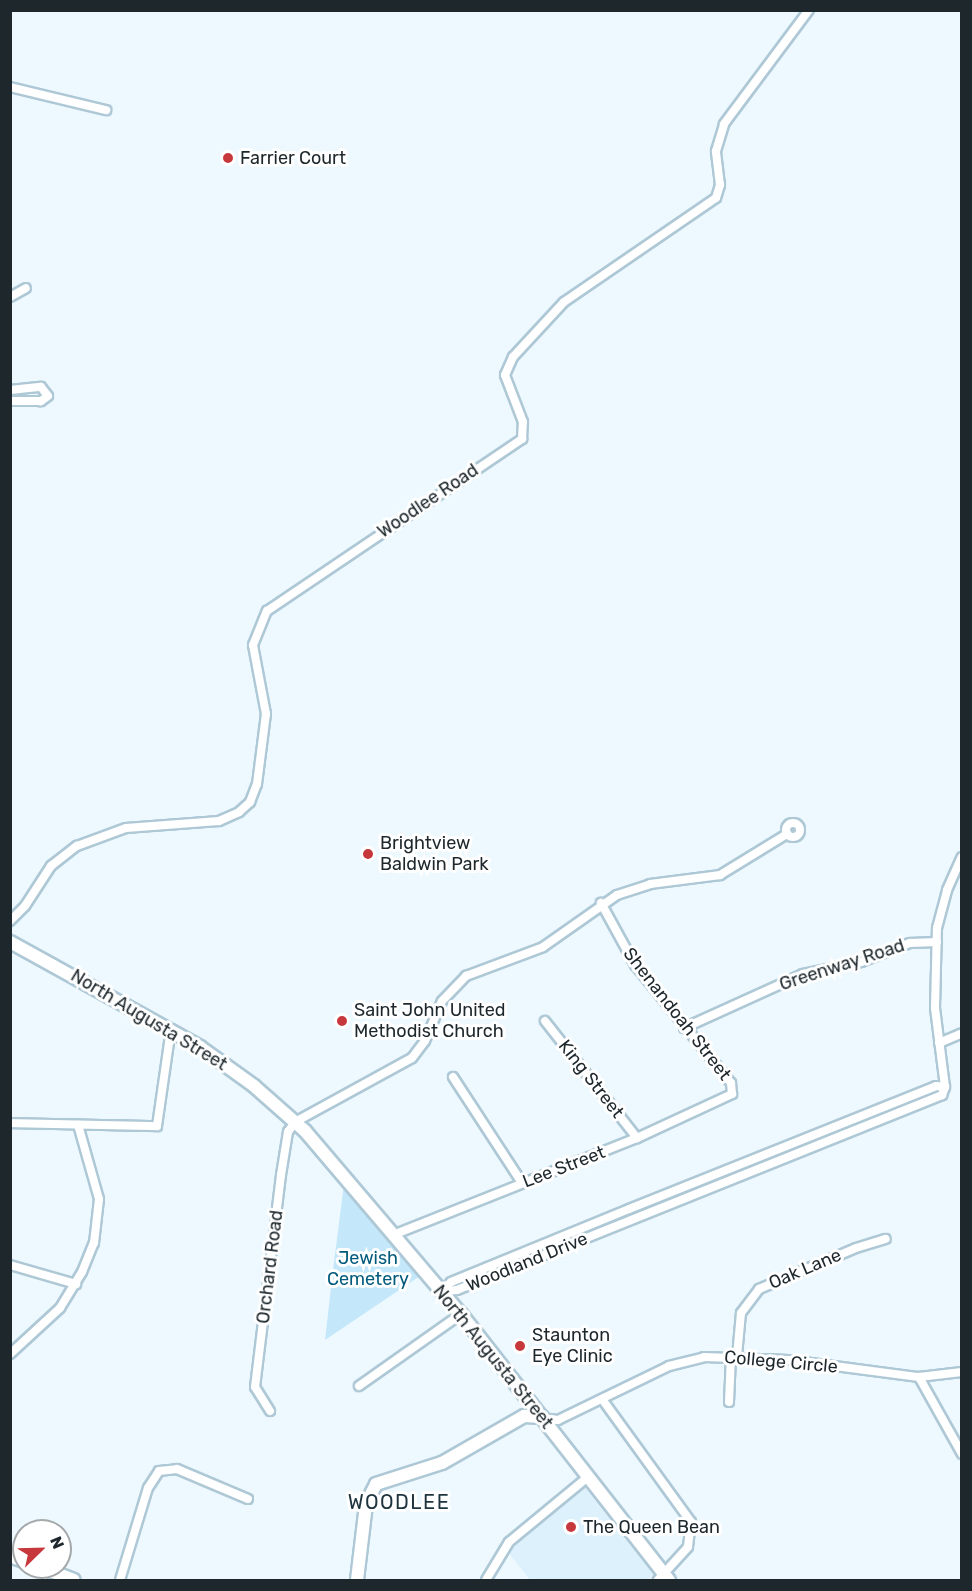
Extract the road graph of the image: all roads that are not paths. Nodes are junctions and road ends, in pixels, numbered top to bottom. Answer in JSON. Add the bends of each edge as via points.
{"nodes":[{"id":1,"x":809,"y":10,"type":"edge"},
{"id":2,"x":10,"y":87,"type":"edge"},
{"id":3,"x":106,"y":110,"type":"dead end"},
{"id":4,"x":26,"y":288,"type":"dead end"},
{"id":5,"x":10,"y":297,"type":"edge"},
{"id":6,"x":10,"y":390,"type":"edge"},
{"id":7,"x":10,"y":400,"type":"edge"},
{"id":8,"x":786,"y":834,"type":"dead end"},
{"id":9,"x":962,"y":857,"type":"edge"},
{"id":10,"x":601,"y":903,"type":"junction"},
{"id":11,"x":10,"y":921,"type":"edge"},
{"id":12,"x":10,"y":942,"type":"edge"},
{"id":13,"x":937,"y":942,"type":"junction"},
{"id":14,"x":545,"y":1021,"type":"dead end"},
{"id":15,"x":684,"y":1028,"type":"junction"},
{"id":16,"x":171,"y":1029,"type":"junction"},
{"id":17,"x":962,"y":1033,"type":"edge"},
{"id":18,"x":939,"y":1043,"type":"junction"},
{"id":19,"x":453,"y":1077,"type":"dead end"},
{"id":20,"x":732,"y":1093,"type":"joint"},
{"id":21,"x":295,"y":1122,"type":"junction"},
{"id":22,"x":10,"y":1123,"type":"edge"},
{"id":23,"x":78,"y":1125,"type":"junction"},
{"id":24,"x":638,"y":1138,"type":"junction"},
{"id":25,"x":522,"y":1183,"type":"junction"},
{"id":26,"x":393,"y":1234,"type":"junction"},
{"id":27,"x":886,"y":1239,"type":"dead end"},
{"id":28,"x":10,"y":1265,"type":"edge"},
{"id":29,"x":76,"y":1284,"type":"junction"},
{"id":30,"x":442,"y":1292,"type":"junction"},
{"id":31,"x":461,"y":1314,"type":"junction"},
{"id":32,"x":10,"y":1354,"type":"edge"},
{"id":33,"x":734,"y":1356,"type":"junction"},
{"id":34,"x":962,"y":1372,"type":"edge"},
{"id":35,"x":919,"y":1377,"type":"junction"},
{"id":36,"x":359,"y":1386,"type":"dead end"},
{"id":37,"x":602,"y":1399,"type":"junction"},
{"id":38,"x":729,"y":1402,"type":"dead end"},
{"id":39,"x":270,"y":1411,"type":"dead end"},
{"id":40,"x":542,"y":1418,"type":"junction"},
{"id":41,"x":962,"y":1454,"type":"edge"},
{"id":42,"x":589,"y":1476,"type":"junction"},
{"id":43,"x":248,"y":1499,"type":"dead end"},
{"id":44,"x":664,"y":1578,"type":"edge"},
{"id":45,"x":120,"y":1581,"type":"edge"},
{"id":46,"x":357,"y":1581,"type":"edge"},
{"id":47,"x":486,"y":1581,"type":"edge"}],
"edges":[{"from":1,"to":11,"type":"street","name":"Woodlee Road","via":[[724,124],[717,152],[720,185],[716,198],[564,302],[509,362],[505,378],[523,422],[522,439],[267,611],[253,645],[266,714],[257,784],[250,802],[233,816],[219,821],[126,828],[82,843],[51,866],[25,906]]},
{"from":2,"to":3,"type":"street"},
{"from":4,"to":5,"type":"street"},
{"from":6,"to":7,"type":"street","via":[[41,387],[48,396],[41,401]]},
{"from":8,"to":10,"type":"street","via":[[720,875],[644,885]]},
{"from":9,"to":13,"type":"street","name":"Woodland Drive","via":[[940,915]]},
{"from":10,"to":15,"type":"street","name":"Shenandoah Street","via":[[631,959]]},
{"from":10,"to":21,"type":"street","via":[[543,947],[462,978],[442,1001],[425,1041],[412,1058]]},
{"from":12,"to":16,"type":"main road","name":"North Augusta Street"},
{"from":13,"to":15,"type":"street","name":"Greenway Road","via":[[910,943],[861,962],[802,974]]},
{"from":13,"to":18,"type":"street","name":"Woodland Drive"},
{"from":14,"to":24,"type":"street","name":"King Street"},
{"from":15,"to":20,"type":"street","name":"Shenandoah Street","via":[[731,1083]]},
{"from":16,"to":21,"type":"main road","name":"North Augusta Street","via":[[234,1070]]},
{"from":16,"to":23,"type":"street","via":[[157,1126]]},
{"from":17,"to":18,"type":"street"},
{"from":18,"to":30,"type":"street","name":"Woodland Drive","via":[[945,1087],[942,1095],[457,1290]]},
{"from":19,"to":25,"type":"street"},
{"from":20,"to":24,"type":"street","name":"Lee Street","via":[[727,1099]]},
{"from":21,"to":26,"type":"main road","name":"North Augusta Street"},
{"from":21,"to":39,"type":"street","name":"Orchard Road","via":[[288,1132],[281,1175],[255,1387]]},
{"from":22,"to":23,"type":"street"},
{"from":23,"to":29,"type":"street","via":[[100,1209],[94,1244]]},
{"from":24,"to":25,"type":"street","name":"Lee Street"},
{"from":25,"to":26,"type":"street","name":"Lee Street"},
{"from":26,"to":30,"type":"main road","name":"North Augusta Street"},
{"from":27,"to":33,"type":"street","name":"Oak Lane","via":[[756,1292],[740,1317]]},
{"from":28,"to":29,"type":"street"},
{"from":29,"to":32,"type":"street","via":[[43,1327]]},
{"from":30,"to":31,"type":"main road","name":"North Augusta Street"},
{"from":31,"to":36,"type":"street"},
{"from":31,"to":40,"type":"main road","name":"North Augusta Street"},
{"from":33,"to":35,"type":"street","name":"College Circle"},
{"from":33,"to":37,"type":"street","name":"College Circle","via":[[676,1364]]},
{"from":33,"to":38,"type":"street","name":"Oak Lane"},
{"from":34,"to":35,"type":"street","name":"College Circle"},
{"from":35,"to":41,"type":"street"},
{"from":37,"to":40,"type":"street","name":"College Circle","via":[[558,1420]]},
{"from":37,"to":44,"type":"street","via":[[689,1516],[689,1545]]},
{"from":40,"to":42,"type":"main road","name":"North Augusta Street"},
{"from":40,"to":46,"type":"main road","via":[[524,1416],[442,1463],[374,1486],[366,1504]]},
{"from":42,"to":44,"type":"main road","name":"North Augusta Street"},
{"from":42,"to":47,"type":"street","via":[[509,1542]]},
{"from":43,"to":45,"type":"street","via":[[177,1469],[159,1471],[148,1488]]}]}
